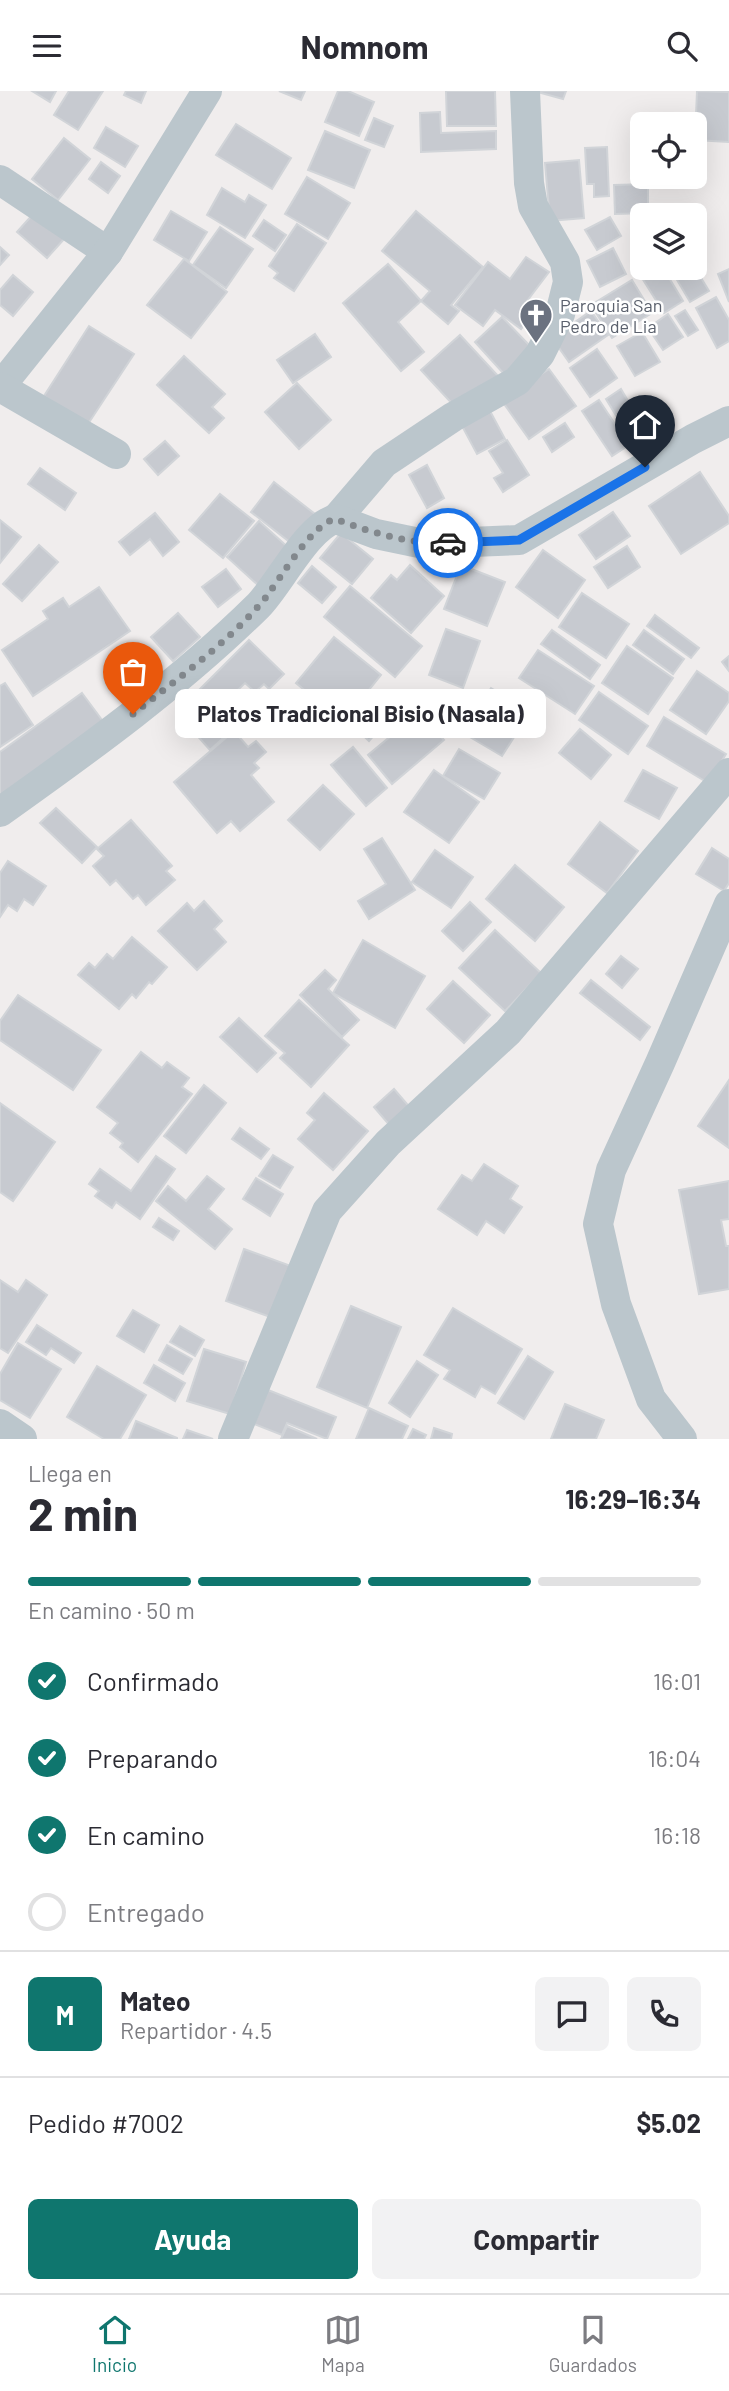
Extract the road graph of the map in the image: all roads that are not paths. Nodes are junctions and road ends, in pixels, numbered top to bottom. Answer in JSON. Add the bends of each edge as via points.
{"nodes":[{"id":1,"x":207,"y":91,"type":"edge"},
{"id":2,"x":525,"y":91,"type":"edge"},
{"id":3,"x":0,"y":180,"type":"edge"},
{"id":4,"x":108,"y":251,"type":"junction"},
{"id":5,"x":0,"y":387,"type":"edge"},
{"id":6,"x":729,"y":421,"type":"edge"},
{"id":7,"x":116,"y":454,"type":"dead end"},
{"id":8,"x":335,"y":519,"type":"junction"},
{"id":9,"x":729,"y":773,"type":"edge"},
{"id":10,"x":0,"y":812,"type":"edge"},
{"id":11,"x":729,"y":904,"type":"edge"},
{"id":12,"x":0,"y":1424,"type":"edge"},
{"id":13,"x":22,"y":1439,"type":"edge"},
{"id":14,"x":233,"y":1439,"type":"edge"},
{"id":15,"x":682,"y":1439,"type":"edge"}],
"edges":[{"from":1,"to":4,"type":"street"},
{"from":2,"to":8,"type":"street","via":[[533,206],[565,262],[568,282],[560,314],[540,354],[517,381],[384,463]]},
{"from":3,"to":4,"type":"street"},
{"from":4,"to":5,"type":"street"},
{"from":5,"to":7,"type":"street"},
{"from":6,"to":8,"type":"street","via":[[519,540],[424,544]]},
{"from":8,"to":10,"type":"street","via":[[305,544],[262,602],[213,650],[93,746]]},
{"from":9,"to":14,"type":"street","via":[[508,1032],[388,1143],[327,1211]]},
{"from":11,"to":15,"type":"street","via":[[611,1170],[598,1224],[616,1304],[651,1399]]},
{"from":12,"to":13,"type":"street"}]}
